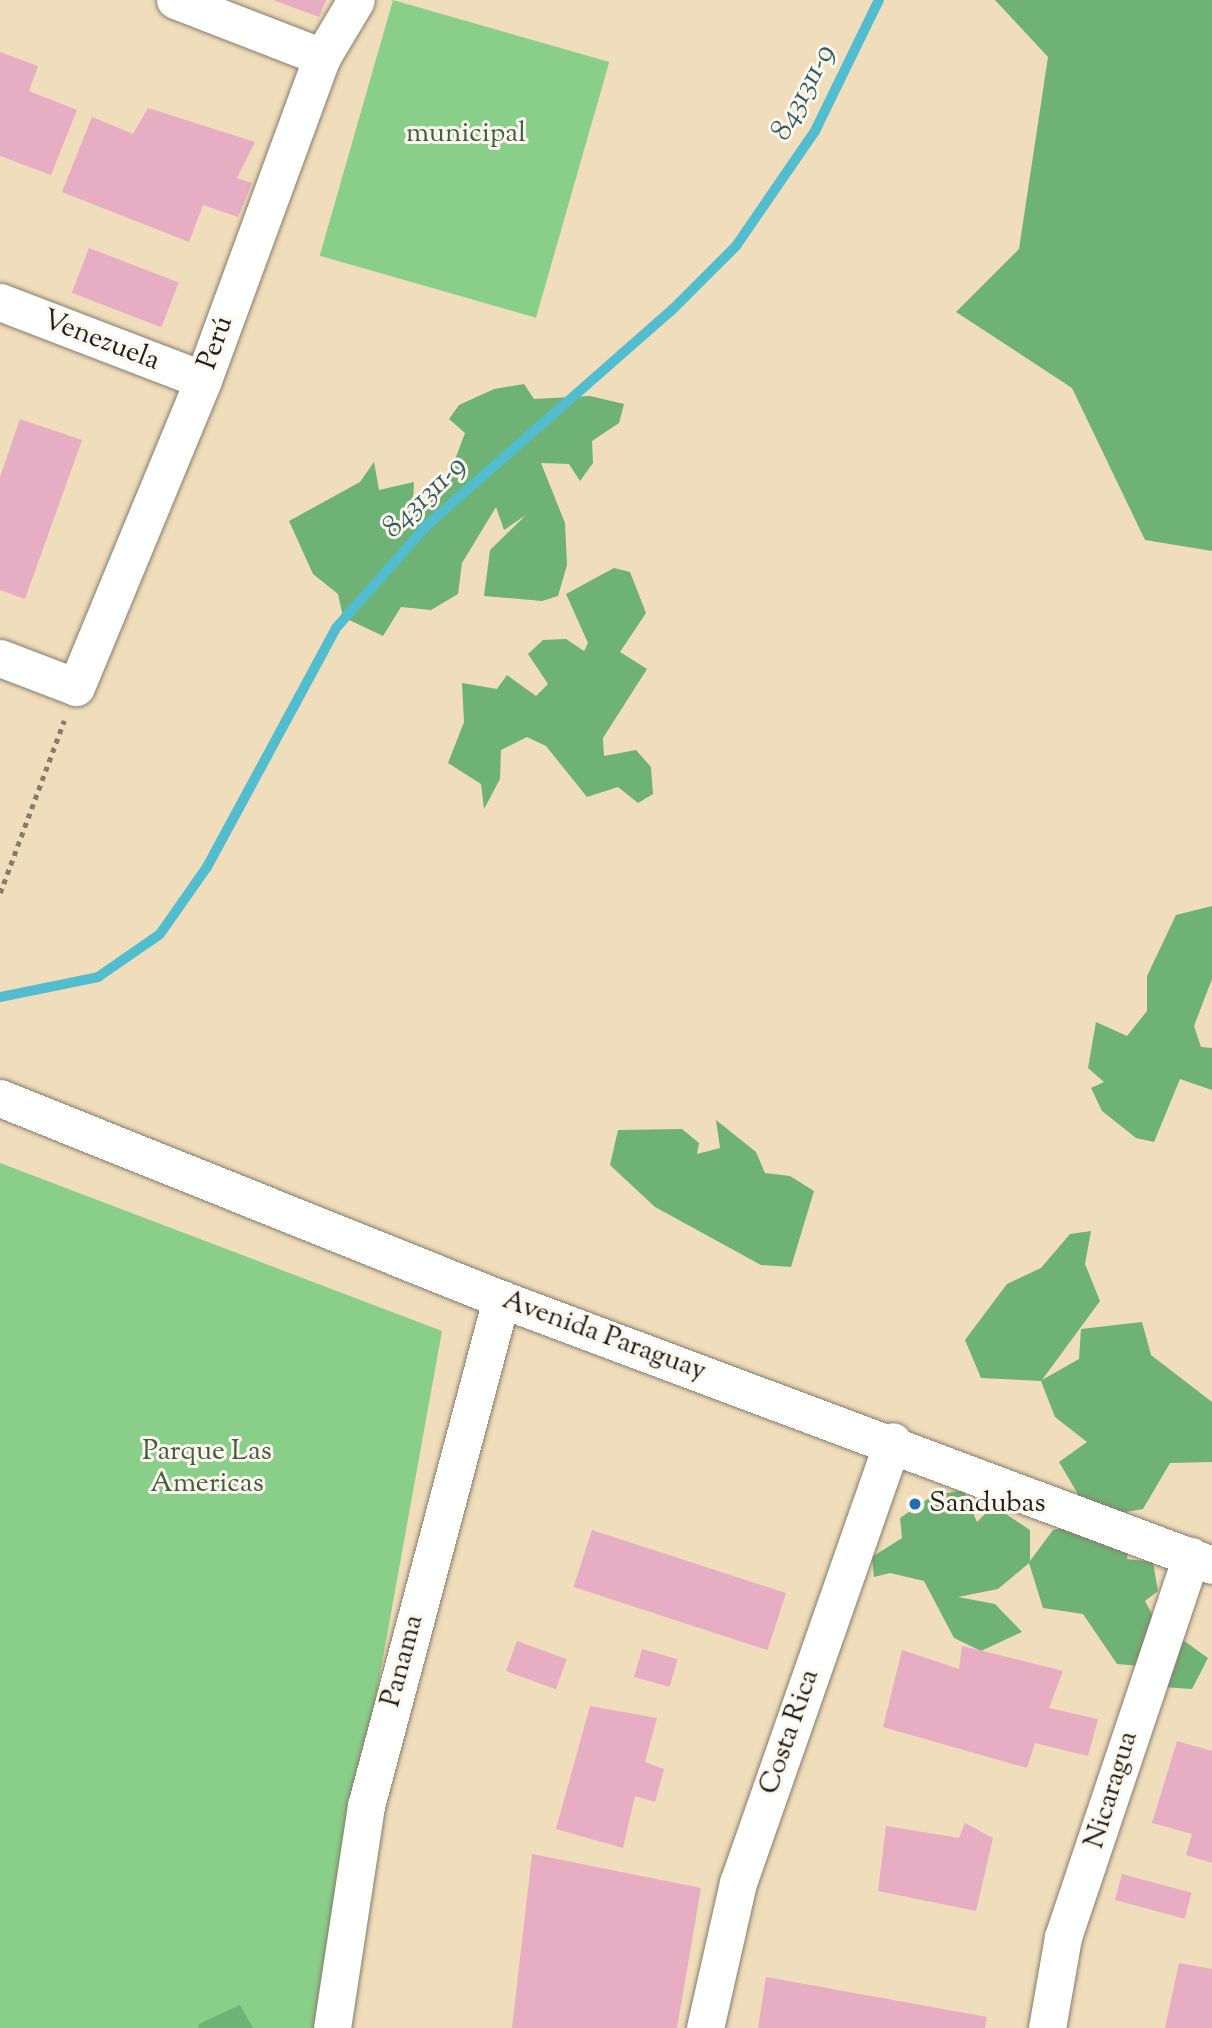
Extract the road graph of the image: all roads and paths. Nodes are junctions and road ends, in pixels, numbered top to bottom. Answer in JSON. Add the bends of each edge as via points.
{"nodes":[{"id":1,"x":175,"y":0,"type":"edge"},
{"id":2,"x":356,"y":0,"type":"edge"},
{"id":3,"x":322,"y":57,"type":"junction"},
{"id":4,"x":0,"y":302,"type":"edge"},
{"id":5,"x":202,"y":380,"type":"junction"},
{"id":6,"x":0,"y":657,"type":"edge"},
{"id":7,"x":76,"y":687,"type":"junction"},
{"id":8,"x":0,"y":893,"type":"edge"},
{"id":9,"x":0,"y":1098,"type":"edge"},
{"id":10,"x":501,"y":1299,"type":"junction"},
{"id":11,"x":893,"y":1441,"type":"junction"},
{"id":12,"x":1202,"y":1561,"type":"edge"},
{"id":13,"x":332,"y":2028,"type":"edge"},
{"id":14,"x":705,"y":2028,"type":"edge"},
{"id":15,"x":1047,"y":2028,"type":"edge"}],
"edges":[{"from":1,"to":3,"type":"street"},
{"from":2,"to":3,"type":"street","name":"Perú"},
{"from":3,"to":5,"type":"street","name":"Perú"},
{"from":4,"to":5,"type":"street","name":"Venezuela"},
{"from":5,"to":7,"type":"street","name":"Perú"},
{"from":6,"to":7,"type":"street"},
{"from":7,"to":8,"type":"path"},
{"from":9,"to":10,"type":"street","name":"Avenida Paraguay"},
{"from":10,"to":11,"type":"street","name":"Avenida Paraguay"},
{"from":10,"to":13,"type":"street","name":"Panama","via":[[366,1806]]},
{"from":11,"to":12,"type":"street","name":"Avenida Paraguay"},
{"from":11,"to":14,"type":"street","name":"Costa Rica","via":[[738,1883]]},
{"from":12,"to":15,"type":"street","name":"Nicaragua","via":[[1063,1937]]}]}
